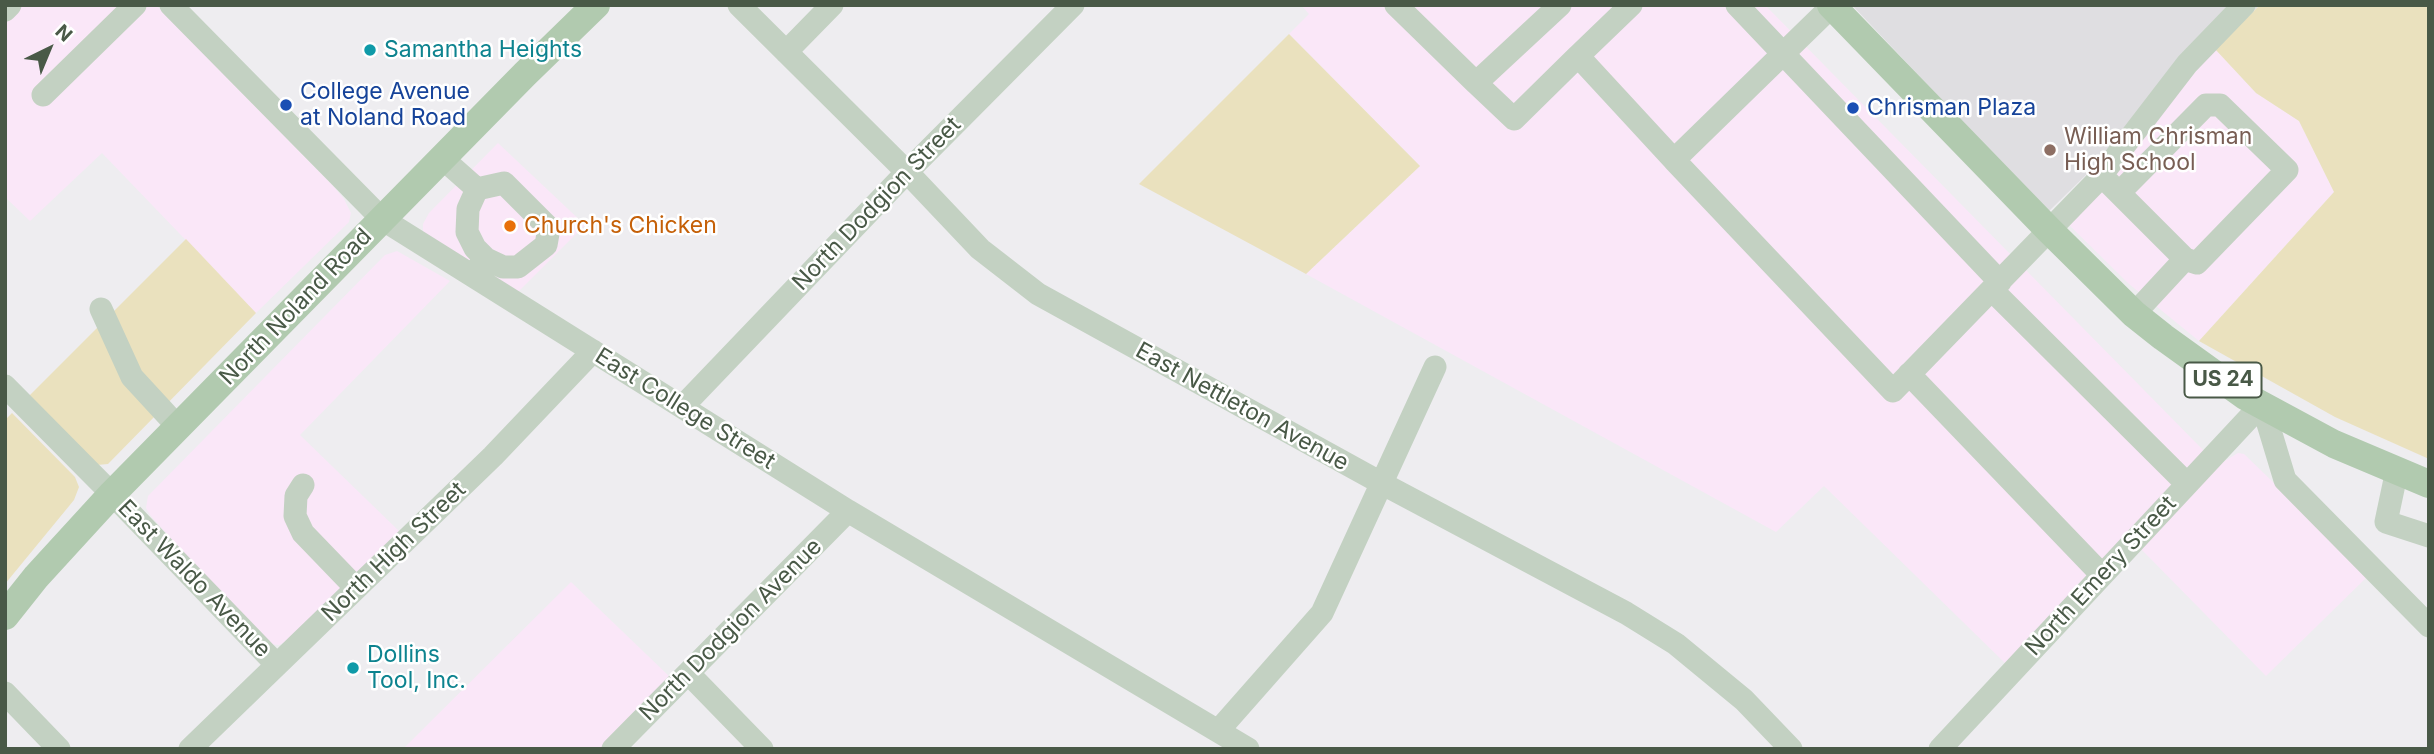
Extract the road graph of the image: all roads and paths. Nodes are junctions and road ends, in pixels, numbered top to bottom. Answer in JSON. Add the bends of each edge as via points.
{"nodes":[{"id":1,"x":10,"y":5,"type":"edge"},
{"id":2,"x":135,"y":5,"type":"edge"},
{"id":3,"x":171,"y":5,"type":"edge"},
{"id":4,"x":596,"y":5,"type":"edge"},
{"id":5,"x":739,"y":5,"type":"edge"},
{"id":6,"x":1073,"y":5,"type":"edge"},
{"id":7,"x":1396,"y":5,"type":"edge"},
{"id":8,"x":1560,"y":5,"type":"edge"},
{"id":9,"x":1631,"y":5,"type":"edge"},
{"id":10,"x":1737,"y":5,"type":"edge"},
{"id":11,"x":2244,"y":5,"type":"edge"},
{"id":12,"x":1832,"y":6,"type":"edge"},
{"id":13,"x":5,"y":10,"type":"edge"},
{"id":14,"x":818,"y":10,"type":"edge"},
{"id":15,"x":786,"y":52,"type":"junction"},
{"id":16,"x":1784,"y":53,"type":"junction"},
{"id":17,"x":1578,"y":56,"type":"junction"},
{"id":18,"x":1476,"y":83,"type":"junction"},
{"id":19,"x":43,"y":95,"type":"dead end"},
{"id":20,"x":442,"y":158,"type":"junction"},
{"id":21,"x":1674,"y":160,"type":"junction"},
{"id":22,"x":907,"y":172,"type":"junction"},
{"id":23,"x":2101,"y":176,"type":"junction"},
{"id":24,"x":477,"y":189,"type":"junction"},
{"id":25,"x":2119,"y":193,"type":"junction"},
{"id":26,"x":383,"y":219,"type":"junction"},
{"id":27,"x":2048,"y":229,"type":"junction"},
{"id":28,"x":2185,"y":259,"type":"junction"},
{"id":29,"x":487,"y":267,"type":"junction"},
{"id":30,"x":1996,"y":286,"type":"junction"},
{"id":31,"x":101,"y":309,"type":"dead end"},
{"id":32,"x":2134,"y":314,"type":"junction"},
{"id":33,"x":593,"y":351,"type":"junction"},
{"id":34,"x":1435,"y":367,"type":"dead end"},
{"id":35,"x":1909,"y":374,"type":"junction"},
{"id":36,"x":5,"y":386,"type":"edge"},
{"id":37,"x":2262,"y":404,"type":"junction"},
{"id":38,"x":682,"y":406,"type":"junction"},
{"id":39,"x":179,"y":428,"type":"junction"},
{"id":40,"x":2397,"y":470,"type":"junction"},
{"id":41,"x":1382,"y":484,"type":"junction"},
{"id":42,"x":2187,"y":484,"type":"junction"},
{"id":43,"x":2429,"y":484,"type":"edge"},
{"id":44,"x":303,"y":485,"type":"dead end"},
{"id":45,"x":112,"y":494,"type":"junction"},
{"id":46,"x":848,"y":511,"type":"junction"},
{"id":47,"x":2429,"y":536,"type":"edge"},
{"id":48,"x":2102,"y":575,"type":"junction"},
{"id":49,"x":356,"y":588,"type":"junction"},
{"id":50,"x":5,"y":616,"type":"edge"},
{"id":51,"x":2429,"y":626,"type":"edge"},
{"id":52,"x":276,"y":665,"type":"junction"},
{"id":53,"x":689,"y":674,"type":"junction"},
{"id":54,"x":5,"y":693,"type":"edge"},
{"id":55,"x":1218,"y":731,"type":"junction"},
{"id":56,"x":59,"y":749,"type":"edge"},
{"id":57,"x":190,"y":749,"type":"edge"},
{"id":58,"x":614,"y":749,"type":"edge"},
{"id":59,"x":762,"y":749,"type":"edge"},
{"id":60,"x":1247,"y":749,"type":"edge"},
{"id":61,"x":1791,"y":749,"type":"edge"},
{"id":62,"x":1940,"y":749,"type":"edge"}],
"edges":[{"from":1,"to":13,"type":"street"},
{"from":2,"to":19,"type":"street"},
{"from":3,"to":26,"type":"street","name":"East College Street"},
{"from":4,"to":20,"type":"main road","name":"North Noland Road"},
{"from":5,"to":15,"type":"street","name":"East Nettleton Avenue"},
{"from":6,"to":22,"type":"street","name":"North Dodgion Street"},
{"from":7,"to":18,"type":"street"},
{"from":8,"to":18,"type":"street"},
{"from":9,"to":17,"type":"street"},
{"from":10,"to":16,"type":"street"},
{"from":11,"to":23,"type":"street","via":[[2187,64]]},
{"from":12,"to":16,"type":"street"},
{"from":12,"to":27,"type":"main road","number":"US 24"},
{"from":14,"to":15,"type":"street"},
{"from":15,"to":22,"type":"street","name":"East Nettleton Avenue"},
{"from":16,"to":21,"type":"street"},
{"from":16,"to":30,"type":"street"},
{"from":17,"to":18,"type":"street","via":[[1514,119]]},
{"from":17,"to":21,"type":"street"},
{"from":20,"to":24,"type":"street"},
{"from":20,"to":26,"type":"main road","name":"North Noland Road"},
{"from":21,"to":35,"type":"street","via":[[1893,391]]},
{"from":22,"to":38,"type":"street","name":"North Dodgion Street"},
{"from":22,"to":41,"type":"street","name":"East Nettleton Avenue","via":[[980,249],[1038,294]]},
{"from":23,"to":25,"type":"street"},
{"from":23,"to":27,"type":"street"},
{"from":24,"to":29,"type":"street","via":[[468,209],[467,232]]},
{"from":24,"to":29,"type":"street","via":[[504,183],[549,228],[546,245],[518,267]]},
{"from":25,"to":28,"type":"street"},
{"from":25,"to":28,"type":"street","via":[[2206,105],[2220,105],[2287,170],[2196,263]]},
{"from":26,"to":29,"type":"street","name":"East College Street"},
{"from":26,"to":39,"type":"main road","name":"North Noland Road"},
{"from":27,"to":30,"type":"street"},
{"from":27,"to":32,"type":"main road","number":"US 24"},
{"from":28,"to":32,"type":"street"},
{"from":29,"to":33,"type":"street","name":"East College Street"},
{"from":30,"to":35,"type":"street"},
{"from":30,"to":42,"type":"street"},
{"from":31,"to":39,"type":"street","via":[[132,377]]},
{"from":32,"to":37,"type":"main road","number":"US 24"},
{"from":33,"to":38,"type":"street","name":"East College Street"},
{"from":33,"to":49,"type":"street","name":"North High Street","via":[[493,456]]},
{"from":34,"to":41,"type":"street"},
{"from":35,"to":48,"type":"street"},
{"from":36,"to":45,"type":"street","name":"East Waldo Avenue"},
{"from":37,"to":40,"type":"main road","number":"US 24","via":[[2334,444]]},
{"from":37,"to":42,"type":"street","name":"North Emery Street"},
{"from":37,"to":51,"type":"street","via":[[2285,480]]},
{"from":38,"to":46,"type":"street","name":"East College Street"},
{"from":39,"to":45,"type":"main road","name":"North Noland Road"},
{"from":40,"to":43,"type":"main road","number":"US 24"},
{"from":40,"to":47,"type":"street","via":[[2386,522]]},
{"from":41,"to":55,"type":"street","via":[[1322,613]]},
{"from":41,"to":61,"type":"street","name":"East Nettleton Avenue","via":[[1676,644],[1744,700]]},
{"from":42,"to":48,"type":"street","name":"North Emery Street"},
{"from":44,"to":49,"type":"street","via":[[296,496],[295,516],[303,533]]},
{"from":45,"to":50,"type":"main road","name":"North Noland Road"},
{"from":45,"to":52,"type":"street","name":"East Waldo Avenue"},
{"from":46,"to":53,"type":"street","name":"North Dodgion Avenue"},
{"from":46,"to":55,"type":"street","name":"East College Street"},
{"from":48,"to":62,"type":"street","name":"North Emery Street"},
{"from":49,"to":52,"type":"street","name":"North High Street"},
{"from":52,"to":57,"type":"street","name":"North High Street"},
{"from":53,"to":58,"type":"street","name":"North Dodgion Avenue"},
{"from":53,"to":59,"type":"street"},
{"from":54,"to":56,"type":"street"},
{"from":55,"to":60,"type":"street","name":"East College Street"}]}
